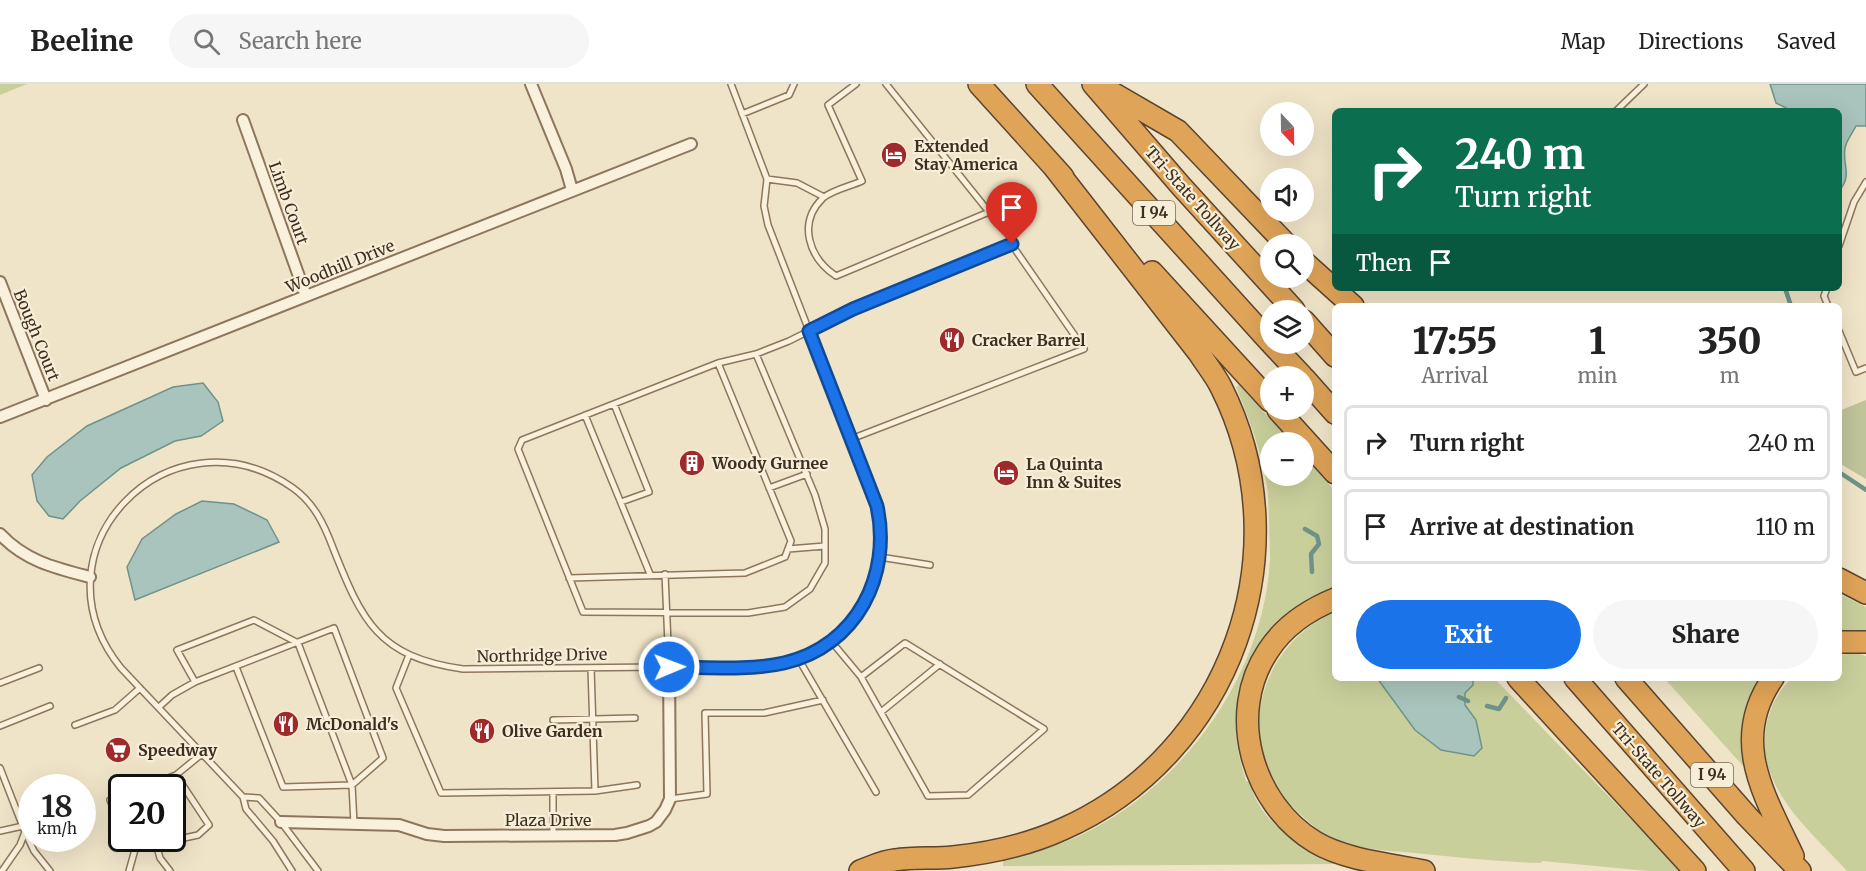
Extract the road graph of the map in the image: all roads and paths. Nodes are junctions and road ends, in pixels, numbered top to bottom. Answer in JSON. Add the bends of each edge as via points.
{"nodes":[{"id":1,"x":531,"y":84,"type":"edge"},
{"id":2,"x":731,"y":84,"type":"edge"},
{"id":3,"x":794,"y":84,"type":"edge"},
{"id":4,"x":856,"y":84,"type":"edge"},
{"id":5,"x":886,"y":84,"type":"edge"},
{"id":6,"x":979,"y":84,"type":"edge"},
{"id":7,"x":1037,"y":84,"type":"edge"},
{"id":8,"x":1095,"y":84,"type":"edge"},
{"id":9,"x":1644,"y":84,"type":"edge"},
{"id":10,"x":1619,"y":108,"type":"edge"},
{"id":11,"x":742,"y":114,"type":"junction"},
{"id":12,"x":243,"y":120,"type":"dead end"},
{"id":13,"x":691,"y":144,"type":"dead end"},
{"id":14,"x":1054,"y":168,"type":"junction"},
{"id":15,"x":767,"y":179,"type":"junction"},
{"id":16,"x":1866,"y":182,"type":"edge"},
{"id":17,"x":572,"y":190,"type":"junction"},
{"id":18,"x":824,"y":196,"type":"junction"},
{"id":19,"x":1276,"y":234,"type":"edge"},
{"id":20,"x":1842,"y":237,"type":"edge"},
{"id":21,"x":1314,"y":271,"type":"edge"},
{"id":22,"x":0,"y":282,"type":"edge"},
{"id":23,"x":1332,"y":287,"type":"edge"},
{"id":24,"x":1336,"y":291,"type":"edge"},
{"id":25,"x":306,"y":296,"type":"junction"},
{"id":26,"x":1285,"y":300,"type":"edge"},
{"id":27,"x":1350,"y":303,"type":"edge"},
{"id":28,"x":809,"y":331,"type":"junction"},
{"id":29,"x":1260,"y":331,"type":"edge"},
{"id":30,"x":1314,"y":332,"type":"edge"},
{"id":31,"x":1842,"y":338,"type":"edge"},
{"id":32,"x":1332,"y":353,"type":"edge"},
{"id":33,"x":756,"y":354,"type":"junction"},
{"id":34,"x":1281,"y":354,"type":"edge"},
{"id":35,"x":718,"y":363,"type":"junction"},
{"id":36,"x":1293,"y":366,"type":"edge"},
{"id":37,"x":1866,"y":368,"type":"edge"},
{"id":38,"x":1314,"y":389,"type":"edge"},
{"id":39,"x":1260,"y":390,"type":"edge"},
{"id":40,"x":46,"y":400,"type":"junction"},
{"id":41,"x":614,"y":404,"type":"junction"},
{"id":42,"x":1332,"y":410,"type":"edge"},
{"id":43,"x":585,"y":415,"type":"junction"},
{"id":44,"x":0,"y":417,"type":"edge"},
{"id":45,"x":1287,"y":420,"type":"edge"},
{"id":46,"x":851,"y":439,"type":"junction"},
{"id":47,"x":1332,"y":470,"type":"edge"},
{"id":48,"x":807,"y":474,"type":"junction"},
{"id":49,"x":769,"y":488,"type":"junction"},
{"id":50,"x":621,"y":502,"type":"junction"},
{"id":51,"x":0,"y":534,"type":"edge"},
{"id":52,"x":825,"y":546,"type":"junction"},
{"id":53,"x":788,"y":549,"type":"junction"},
{"id":54,"x":880,"y":557,"type":"junction"},
{"id":55,"x":930,"y":565,"type":"dead end"},
{"id":56,"x":650,"y":574,"type":"junction"},
{"id":57,"x":665,"y":574,"type":"junction"},
{"id":58,"x":90,"y":577,"type":"junction"},
{"id":59,"x":569,"y":578,"type":"junction"},
{"id":60,"x":1842,"y":581,"type":"edge"},
{"id":61,"x":1866,"y":593,"type":"edge"},
{"id":62,"x":1332,"y":600,"type":"edge"},
{"id":63,"x":667,"y":611,"type":"junction"},
{"id":64,"x":831,"y":640,"type":"junction"},
{"id":65,"x":1842,"y":642,"type":"edge"},
{"id":66,"x":1866,"y":642,"type":"edge"},
{"id":67,"x":298,"y":643,"type":"junction"},
{"id":68,"x":410,"y":655,"type":"junction"},
{"id":69,"x":798,"y":658,"type":"junction"},
{"id":70,"x":940,"y":664,"type":"junction"},
{"id":71,"x":236,"y":667,"type":"junction"},
{"id":72,"x":669,"y":667,"type":"junction"},
{"id":73,"x":39,"y":668,"type":"dead end"},
{"id":74,"x":591,"y":668,"type":"junction"},
{"id":75,"x":861,"y":677,"type":"junction"},
{"id":76,"x":1521,"y":681,"type":"edge"},
{"id":77,"x":1578,"y":681,"type":"edge"},
{"id":78,"x":1629,"y":681,"type":"edge"},
{"id":79,"x":1771,"y":681,"type":"edge"},
{"id":80,"x":195,"y":682,"type":"junction"},
{"id":81,"x":0,"y":683,"type":"edge"},
{"id":82,"x":140,"y":688,"type":"junction"},
{"id":83,"x":823,"y":700,"type":"junction"},
{"id":84,"x":50,"y":706,"type":"dead end"},
{"id":85,"x":159,"y":707,"type":"junction"},
{"id":86,"x":881,"y":712,"type":"junction"},
{"id":87,"x":635,"y":718,"type":"dead end"},
{"id":88,"x":593,"y":719,"type":"junction"},
{"id":89,"x":553,"y":720,"type":"dead end"},
{"id":90,"x":75,"y":725,"type":"dead end"},
{"id":91,"x":0,"y":726,"type":"edge"},
{"id":92,"x":203,"y":753,"type":"junction"},
{"id":93,"x":0,"y":768,"type":"edge"},
{"id":94,"x":177,"y":774,"type":"edge"},
{"id":95,"x":352,"y":785,"type":"junction"},
{"id":96,"x":636,"y":785,"type":"dead end"},
{"id":97,"x":186,"y":790,"type":"edge"},
{"id":98,"x":595,"y":791,"type":"junction"},
{"id":99,"x":553,"y":792,"type":"junction"},
{"id":100,"x":876,"y":792,"type":"dead end"},
{"id":101,"x":243,"y":797,"type":"junction"},
{"id":102,"x":670,"y":799,"type":"junction"},
{"id":103,"x":18,"y":814,"type":"edge"},
{"id":104,"x":281,"y":822,"type":"junction"},
{"id":105,"x":354,"y":824,"type":"junction"},
{"id":106,"x":18,"y":830,"type":"edge"},
{"id":107,"x":0,"y":831,"type":"edge"},
{"id":108,"x":553,"y":835,"type":"junction"},
{"id":109,"x":186,"y":838,"type":"edge"},
{"id":110,"x":18,"y":848,"type":"edge"},
{"id":111,"x":35,"y":852,"type":"edge"},
{"id":112,"x":134,"y":852,"type":"edge"},
{"id":113,"x":158,"y":852,"type":"edge"},
{"id":114,"x":2,"y":871,"type":"edge"},
{"id":115,"x":50,"y":871,"type":"edge"},
{"id":116,"x":129,"y":871,"type":"edge"},
{"id":117,"x":170,"y":871,"type":"edge"},
{"id":118,"x":292,"y":871,"type":"edge"},
{"id":119,"x":318,"y":871,"type":"edge"},
{"id":120,"x":860,"y":871,"type":"edge"},
{"id":121,"x":1424,"y":871,"type":"edge"},
{"id":122,"x":1695,"y":871,"type":"edge"},
{"id":123,"x":1744,"y":871,"type":"edge"},
{"id":124,"x":1800,"y":871,"type":"edge"}],
"edges":[{"from":1,"to":17,"type":"street"},
{"from":2,"to":11,"type":"lane"},
{"from":3,"to":11,"type":"lane","via":[[789,95]]},
{"from":4,"to":18,"type":"lane","via":[[828,105],[862,181]]},
{"from":5,"to":18,"type":"lane","via":[[989,212],[836,276],[826,269],[811,247],[809,217]]},
{"from":6,"to":14,"type":"highway"},
{"from":7,"to":29,"type":"highway","number":"I 94"},
{"from":8,"to":19,"type":"highway","via":[[1178,131]]},
{"from":8,"to":26,"type":"highway","name":"Tri-State Tollway","number":"I 94"},
{"from":9,"to":10,"type":"lane"},
{"from":11,"to":15,"type":"lane"},
{"from":12,"to":25,"type":"street","name":"Limb Court"},
{"from":13,"to":17,"type":"street","name":"Woodhill Drive"},
{"from":14,"to":39,"type":"highway"},
{"from":14,"to":120,"type":"highway","via":[[1199,352],[1233,415],[1250,481],[1254,532],[1251,580],[1238,640],[1210,699],[1169,754],[1118,798],[1063,829],[1019,845],[953,857],[892,860]]},
{"from":15,"to":18,"type":"lane","via":[[797,183]]},
{"from":15,"to":28,"type":"lane","name":"Northridge Drive","via":[[764,206],[768,225]]},
{"from":16,"to":20,"type":"lane","via":[[1854,202]]},
{"from":17,"to":25,"type":"street","name":"Woodhill Drive"},
{"from":21,"to":23,"type":"highway"},
{"from":22,"to":40,"type":"street","name":"Bough Court"},
{"from":24,"to":27,"type":"highway"},
{"from":25,"to":40,"type":"street","name":"Woodhill Drive"},
{"from":28,"to":33,"type":"lane"},
{"from":28,"to":46,"type":"lane","name":"Northridge Drive"},
{"from":28,"to":46,"type":"lane","via":[[1012,244],[1084,349]]},
{"from":30,"to":32,"type":"highway"},
{"from":31,"to":37,"type":"lane","via":[[1856,372]]},
{"from":33,"to":35,"type":"lane"},
{"from":33,"to":48,"type":"lane"},
{"from":34,"to":36,"type":"highway","number":"I 94"},
{"from":35,"to":41,"type":"lane"},
{"from":35,"to":49,"type":"lane"},
{"from":38,"to":42,"type":"highway","number":"I 94"},
{"from":40,"to":44,"type":"street","name":"Woodhill Drive"},
{"from":41,"to":43,"type":"lane"},
{"from":41,"to":50,"type":"lane","via":[[648,492]]},
{"from":43,"to":50,"type":"lane"},
{"from":43,"to":59,"type":"lane","via":[[522,440],[518,449]]},
{"from":45,"to":47,"type":"highway"},
{"from":46,"to":54,"type":"lane","name":"Northridge Drive","via":[[877,506]]},
{"from":48,"to":49,"type":"lane"},
{"from":48,"to":52,"type":"lane","via":[[825,529]]},
{"from":49,"to":53,"type":"lane","via":[[791,541]]},
{"from":50,"to":56,"type":"lane"},
{"from":51,"to":58,"type":"street","via":[[29,558]]},
{"from":52,"to":53,"type":"lane"},
{"from":52,"to":63,"type":"lane","via":[[825,563],[810,589],[785,606],[748,613]]},
{"from":53,"to":57,"type":"lane","via":[[785,558],[745,573]]},
{"from":54,"to":55,"type":"lane"},
{"from":54,"to":64,"type":"lane","name":"Northridge Drive","via":[[874,583],[859,613]]},
{"from":56,"to":57,"type":"lane"},
{"from":56,"to":59,"type":"lane"},
{"from":57,"to":63,"type":"lane"},
{"from":58,"to":68,"type":"lane","name":"Northridge Drive","via":[[104,527],[144,484],[160,474],[197,463],[249,467],[292,488],[308,501],[327,532],[358,608],[383,638]]},
{"from":58,"to":82,"type":"lane","name":"Northridge Drive","via":[[95,625],[109,654]]},
{"from":59,"to":63,"type":"lane","via":[[583,612]]},
{"from":60,"to":61,"type":"highway"},
{"from":62,"to":121,"type":"highway","via":[[1293,622],[1262,662],[1251,691],[1248,716],[1248,734],[1260,782],[1279,811],[1315,842],[1338,852]]},
{"from":63,"to":72,"type":"lane"},
{"from":64,"to":69,"type":"lane","name":"Northridge Drive"},
{"from":64,"to":75,"type":"lane"},
{"from":65,"to":66,"type":"highway"},
{"from":67,"to":71,"type":"lane"},
{"from":67,"to":80,"type":"lane","via":[[254,620],[177,650]]},
{"from":67,"to":95,"type":"lane"},
{"from":67,"to":95,"type":"lane","via":[[334,628],[384,758]]},
{"from":68,"to":74,"type":"lane","name":"Northridge Drive","via":[[438,666],[463,669]]},
{"from":68,"to":99,"type":"lane","via":[[396,688],[441,793]]},
{"from":69,"to":72,"type":"lane","name":"Northridge Drive","via":[[765,666]]},
{"from":69,"to":83,"type":"lane"},
{"from":70,"to":75,"type":"lane","via":[[905,643]]},
{"from":70,"to":86,"type":"lane"},
{"from":70,"to":86,"type":"lane","via":[[1044,729],[968,795],[928,796]]},
{"from":71,"to":80,"type":"lane"},
{"from":71,"to":95,"type":"lane","via":[[283,788]]},
{"from":72,"to":74,"type":"lane","name":"Northridge Drive"},
{"from":72,"to":102,"type":"street"},
{"from":73,"to":81,"type":"lane"},
{"from":74,"to":88,"type":"lane"},
{"from":75,"to":86,"type":"lane"},
{"from":76,"to":122,"type":"highway"},
{"from":77,"to":123,"type":"highway","name":"Tri-State Tollway","number":"I 94"},
{"from":78,"to":124,"type":"highway","number":"I 94"},
{"from":79,"to":124,"type":"highway","via":[[1753,724],[1754,764]]},
{"from":80,"to":85,"type":"lane"},
{"from":82,"to":85,"type":"lane","name":"Northridge Drive"},
{"from":82,"to":90,"type":"lane","via":[[115,710]]},
{"from":83,"to":100,"type":"lane"},
{"from":83,"to":102,"type":"lane","via":[[764,712],[705,713],[707,794]]},
{"from":84,"to":91,"type":"lane"},
{"from":85,"to":92,"type":"lane","name":"Northridge Drive"},
{"from":87,"to":88,"type":"lane"},
{"from":88,"to":89,"type":"lane"},
{"from":88,"to":98,"type":"lane"},
{"from":92,"to":94,"type":"lane"},
{"from":92,"to":101,"type":"lane","name":"Northridge Drive"},
{"from":93,"to":103,"type":"lane"},
{"from":95,"to":105,"type":"lane"},
{"from":96,"to":98,"type":"lane"},
{"from":97,"to":109,"type":"lane","via":[[209,825],[198,835]]},
{"from":98,"to":99,"type":"lane"},
{"from":99,"to":108,"type":"lane"},
{"from":101,"to":104,"type":"lane","via":[[259,798]]},
{"from":101,"to":118,"type":"lane","via":[[246,809]]},
{"from":102,"to":108,"type":"street","name":"Plaza Drive","via":[[656,822],[638,831]]},
{"from":104,"to":105,"type":"street","name":"Plaza Drive"},
{"from":104,"to":119,"type":"lane"},
{"from":105,"to":108,"type":"street","name":"Plaza Drive","via":[[399,825],[444,836]]},
{"from":106,"to":107,"type":"lane"},
{"from":110,"to":114,"type":"lane"},
{"from":111,"to":115,"type":"lane"},
{"from":112,"to":116,"type":"lane"},
{"from":113,"to":117,"type":"lane"}]}
